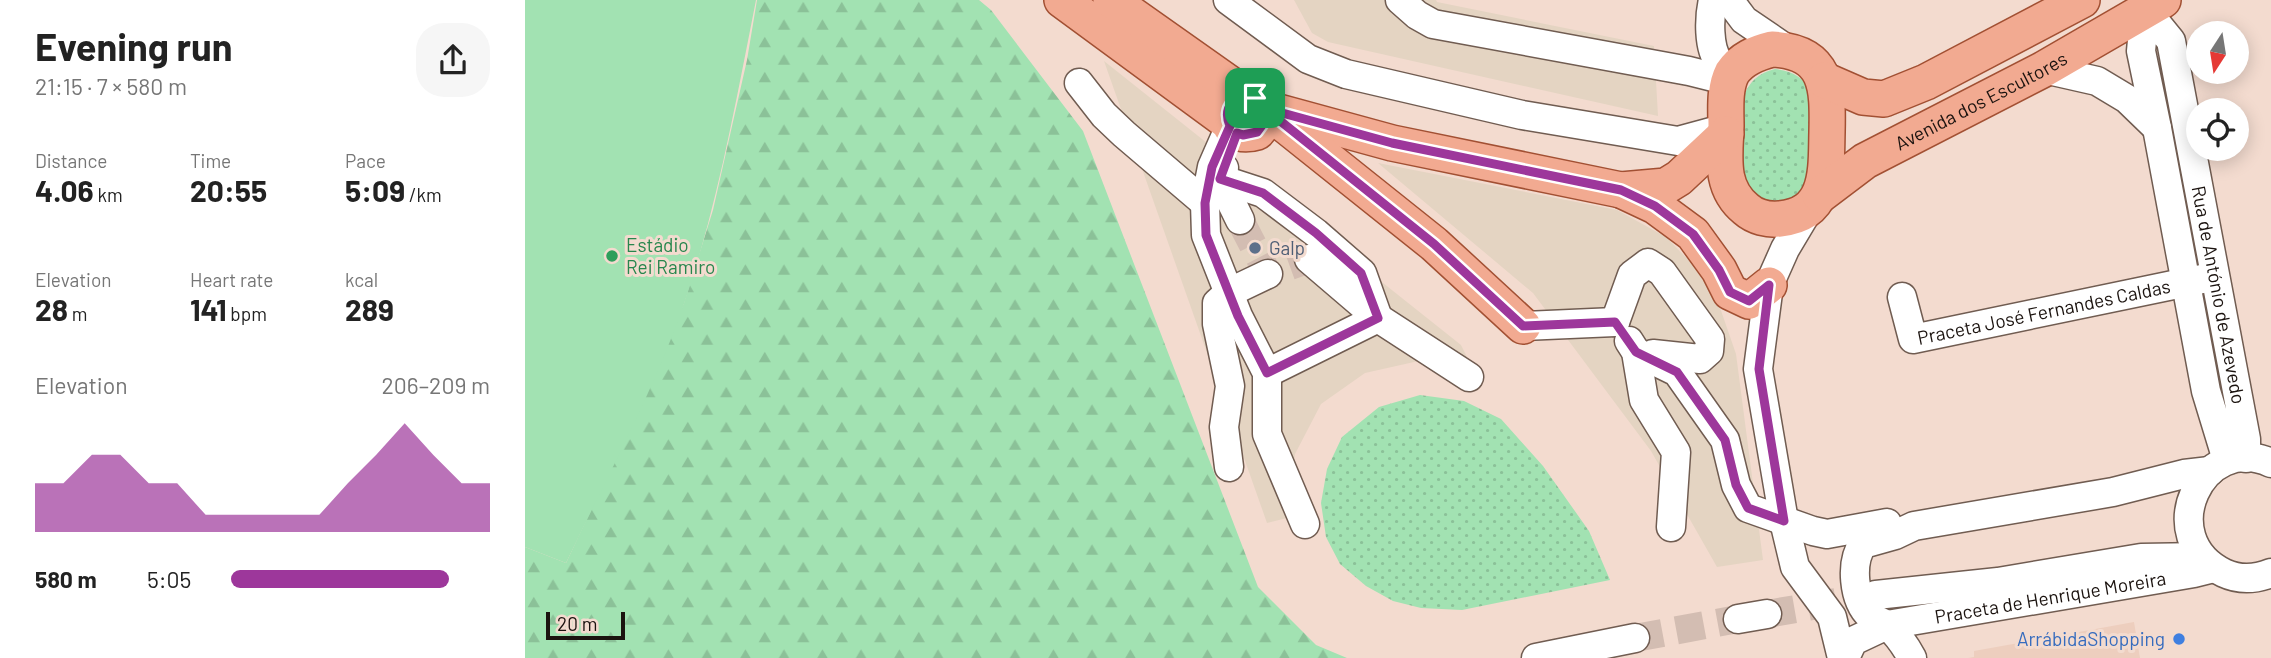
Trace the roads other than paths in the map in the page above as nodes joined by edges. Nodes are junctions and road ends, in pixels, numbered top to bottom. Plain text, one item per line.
1 (1062, 0) edge
2 (1111, 0) edge
3 (1228, 0) edge
4 (1400, 0) edge
5 (1713, 0) edge
6 (1729, 0) edge
7 (2082, 0) edge
8 (2149, 3) edge
9 (1788, 50) junction
10 (2044, 69) junction
11 (1731, 77) junction
12 (1824, 80) junction
13 (1079, 83) dead end
14 (1241, 117) junction
15 (2157, 128) junction
16 (1726, 131) junction
17 (1220, 179) junction
18 (1621, 190) junction
19 (1815, 201) junction
20 (1205, 203) junction
21 (1240, 220) tunnel mouth
22 (1309, 259) dead end
23 (1268, 274) dead end
24 (2215, 276) junction
25 (2186, 283) junction
26 (1769, 285) junction
27 (1229, 293) junction
28 (1902, 297) dead end
29 (1378, 318) junction
30 (1615, 322) junction
31 (1523, 326) joint
32 (1636, 352) junction
33 (1267, 373) junction
34 (1469, 377) dead end
35 (2245, 456) edge
36 (1229, 467) dead end
37 (1784, 521) junction
38 (1305, 524) dead end
39 (1914, 526) junction
40 (1671, 527) dead end
41 (2208, 562) junction
42 (2271, 573) edge
43 (1813, 592) junction
44 (1875, 595) tunnel mouth
45 (1767, 614) tunnel mouth
46 (1738, 619) tunnel mouth
47 (1887, 625) junction
48 (1635, 638) tunnel mouth
49 (1535, 658) edge
50 (1823, 658) edge
51 (1844, 658) edge
52 (1912, 658) edge

1 - 14 main road
2 - 14 main road
3 - 16 street
4 - 11 street
5 - 11 street
6 - 9 street
7 - 12 main road
8 - 10 main road, Avenida dos Escultores
8 - 15 street, Rua de António de Azevedo
8 - 24 street, Rua de António de Azevedo
9 - 11 main road
9 - 12 main road
10 - 15 street
10 - 19 main road, Avenida dos Escultores
11 - 16 main road
12 - 19 main road
13 - 20 street
14 - 17 street
14 - 18 main road
14 - 20 street
14 - 31 main road
15 - 25 street, Rua de António de Azevedo
16 - 18 main road
16 - 19 main road
17 - 21 street
17 - 29 street
18 - 26 main road
19 - 26 street
20 - 27 street
22 - 29 street
23 - 27 street
24 - 25 street, Praceta José Fernandes Caldas
24 - 35 street, Rua de António de Azevedo
25 - 28 street, Praceta José Fernandes Caldas
25 - 35 street, Rua de António de Azevedo
26 - 37 street
27 - 33 street
27 - 36 street
29 - 33 street
29 - 34 street
30 - 31 street
30 - 32 street
30 - 32 street
32 - 37 street
32 - 40 street
33 - 38 street
35 - 39 street
35 - 41 street
37 - 39 street
37 - 43 street
39 - 47 street
41 - 42 street, Praceta de Henrique Moreira
41 - 44 street, Praceta de Henrique Moreira
41 - 47 street, Praceta de Henrique Moreira
43 - 50 street
43 - 51 street
45 - 46 street
47 - 51 street, Praceta de Henrique Moreira
47 - 52 street
48 - 49 street

